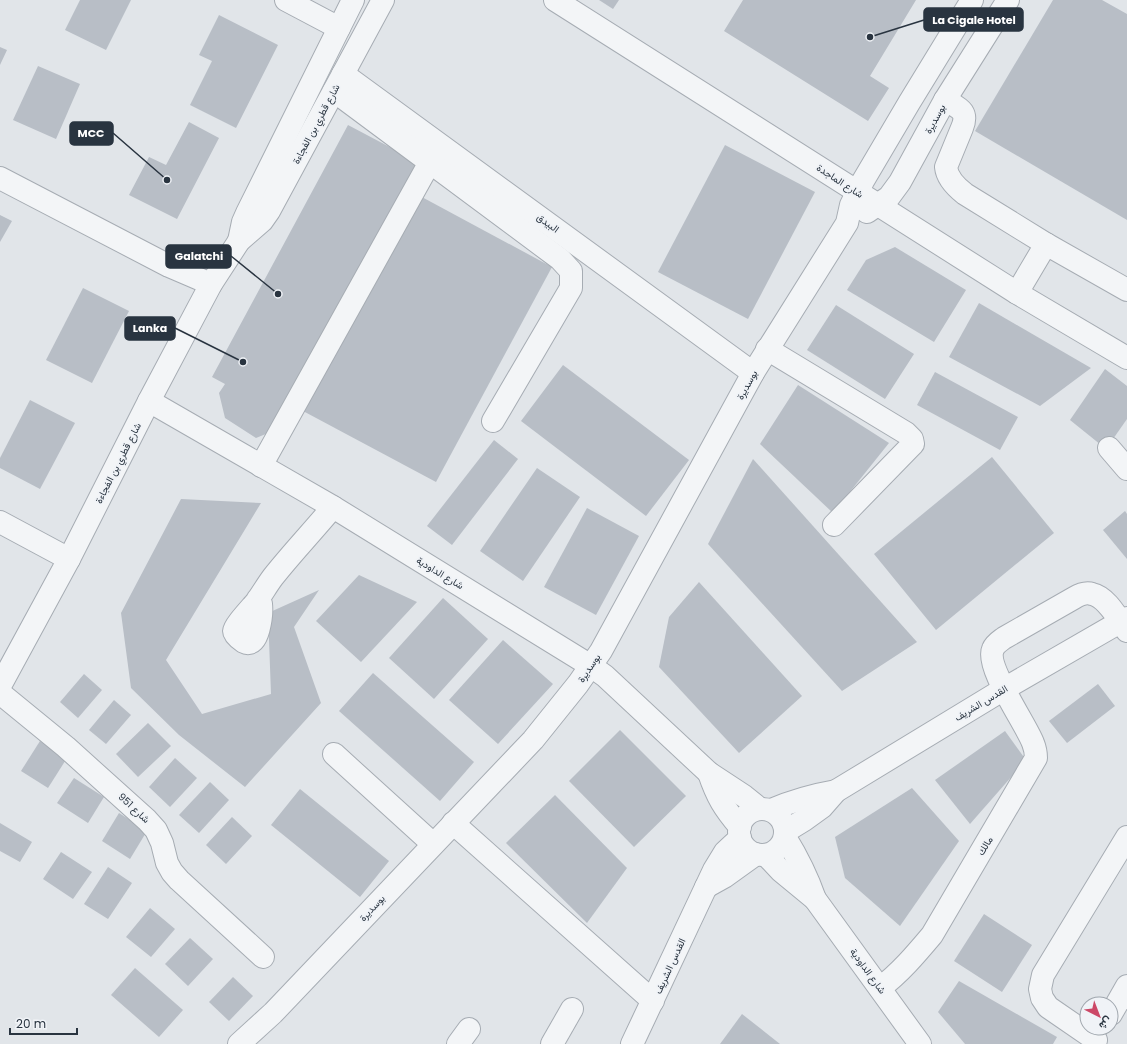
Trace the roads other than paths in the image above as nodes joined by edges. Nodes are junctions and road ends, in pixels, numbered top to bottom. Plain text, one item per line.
1 (286, 0) edge
2 (353, 0) edge
3 (383, 0) edge
4 (555, 0) edge
5 (972, 0) edge
6 (1008, 0) edge
7 (339, 28) junction
8 (339, 83) junction
9 (945, 100) junction
10 (909, 103) junction
11 (930, 128) junction
12 (430, 162) junction
13 (0, 178) edge
14 (857, 192) junction
15 (878, 206) junction
16 (847, 223) junction
17 (239, 241) junction
18 (1046, 244) junction
19 (211, 284) junction
20 (1127, 290) edge
21 (1017, 293) junction
22 (768, 349) junction
23 (1127, 358) edge
24 (754, 373) junction
25 (149, 401) junction
26 (493, 421) dead end
27 (1109, 448) dead end
28 (261, 466) junction
29 (1127, 469) edge
30 (333, 508) junction
31 (0, 522) edge
32 (834, 525) dead end
33 (69, 560) junction
34 (258, 599) dead end
35 (1125, 623) edge
36 (591, 666) junction
37 (0, 686) edge
38 (1004, 689) junction
39 (0, 693) edge
40 (334, 754) dead end
41 (709, 773) junction
42 (836, 791) junction
43 (765, 809) junction
44 (453, 823) junction
45 (740, 832) junction
46 (785, 834) junction
47 (1127, 837) edge
48 (433, 844) junction
49 (761, 854) junction
50 (706, 887) junction
51 (815, 899) junction
52 (263, 957) dead end
53 (1127, 986) edge
54 (880, 988) junction
55 (1119, 1000) edge
56 (653, 1001) junction
57 (572, 1010) dead end
58 (1098, 1037) edge
59 (247, 1042) edge
60 (552, 1044) edge
61 (632, 1044) edge
62 (920, 1044) edge

1 - 7 street
2 - 7 street, شارع قطري بن الفجاءة
3 - 8 street, شارع قطري بن الفجاءة
4 - 14 street, شارع الماجدة
5 - 10 street, بوسديرة
6 - 9 street, بوسديرة
7 - 17 street, شارع قطري بن الفجاءة
8 - 12 street
8 - 17 street, شارع قطري بن الفجاءة
8 - 24 street, البيدق
9 - 11 street, بوسديرة
9 - 18 street
10 - 11 street
10 - 14 street, بوسديرة
11 - 15 street, بوسديرة
12 - 26 street
12 - 28 street
13 - 19 street
14 - 15 street, شارع الماجدة
14 - 16 street, بوسديرة
15 - 16 street, بوسديرة
15 - 21 street, شارع الماجدة
16 - 22 street, بوسديرة
17 - 19 street, شارع قطري بن الفجاءة
18 - 20 street
18 - 21 street
19 - 25 street, شارع قطري بن الفجاءة
21 - 23 street, شارع الماجدة
22 - 24 street, بوسديرة
22 - 32 street
24 - 36 street, بوسديرة
25 - 28 street, شارع الداودية
25 - 33 street, شارع قطري بن الفجاءة
27 - 29 street
28 - 30 street, شارع الداودية
30 - 34 street
30 - 36 street, شارع الداودية
31 - 33 street
33 - 37 street, شارع قطري بن الفجاءة
35 - 38 street, القدس الشريف
35 - 38 street, مالك
36 - 41 street, شارع الداودية
36 - 44 street, بوسديرة
38 - 42 street, القدس الشريف
38 - 54 street, مالك
39 - 52 street, شارع 951
40 - 48 street
41 - 43 street, شارع الداودية
41 - 45 street, شارع الداودية
42 - 43 street, القدس الشريف
42 - 46 street, القدس الشريف
43 - 45 street
43 - 46 street
44 - 48 street, بوسديرة
44 - 56 street
45 - 49 street
45 - 50 street, القدس الشريف
46 - 49 street
46 - 51 street, شارع الداودية
47 - 58 street
48 - 59 street, بوسديرة
49 - 50 street
49 - 51 street, شارع الداودية
50 - 56 street, القدس الشريف
51 - 54 street, شارع الداودية
53 - 55 street
54 - 62 street, شارع الداودية
56 - 61 street, القدس الشريف
57 - 60 street

